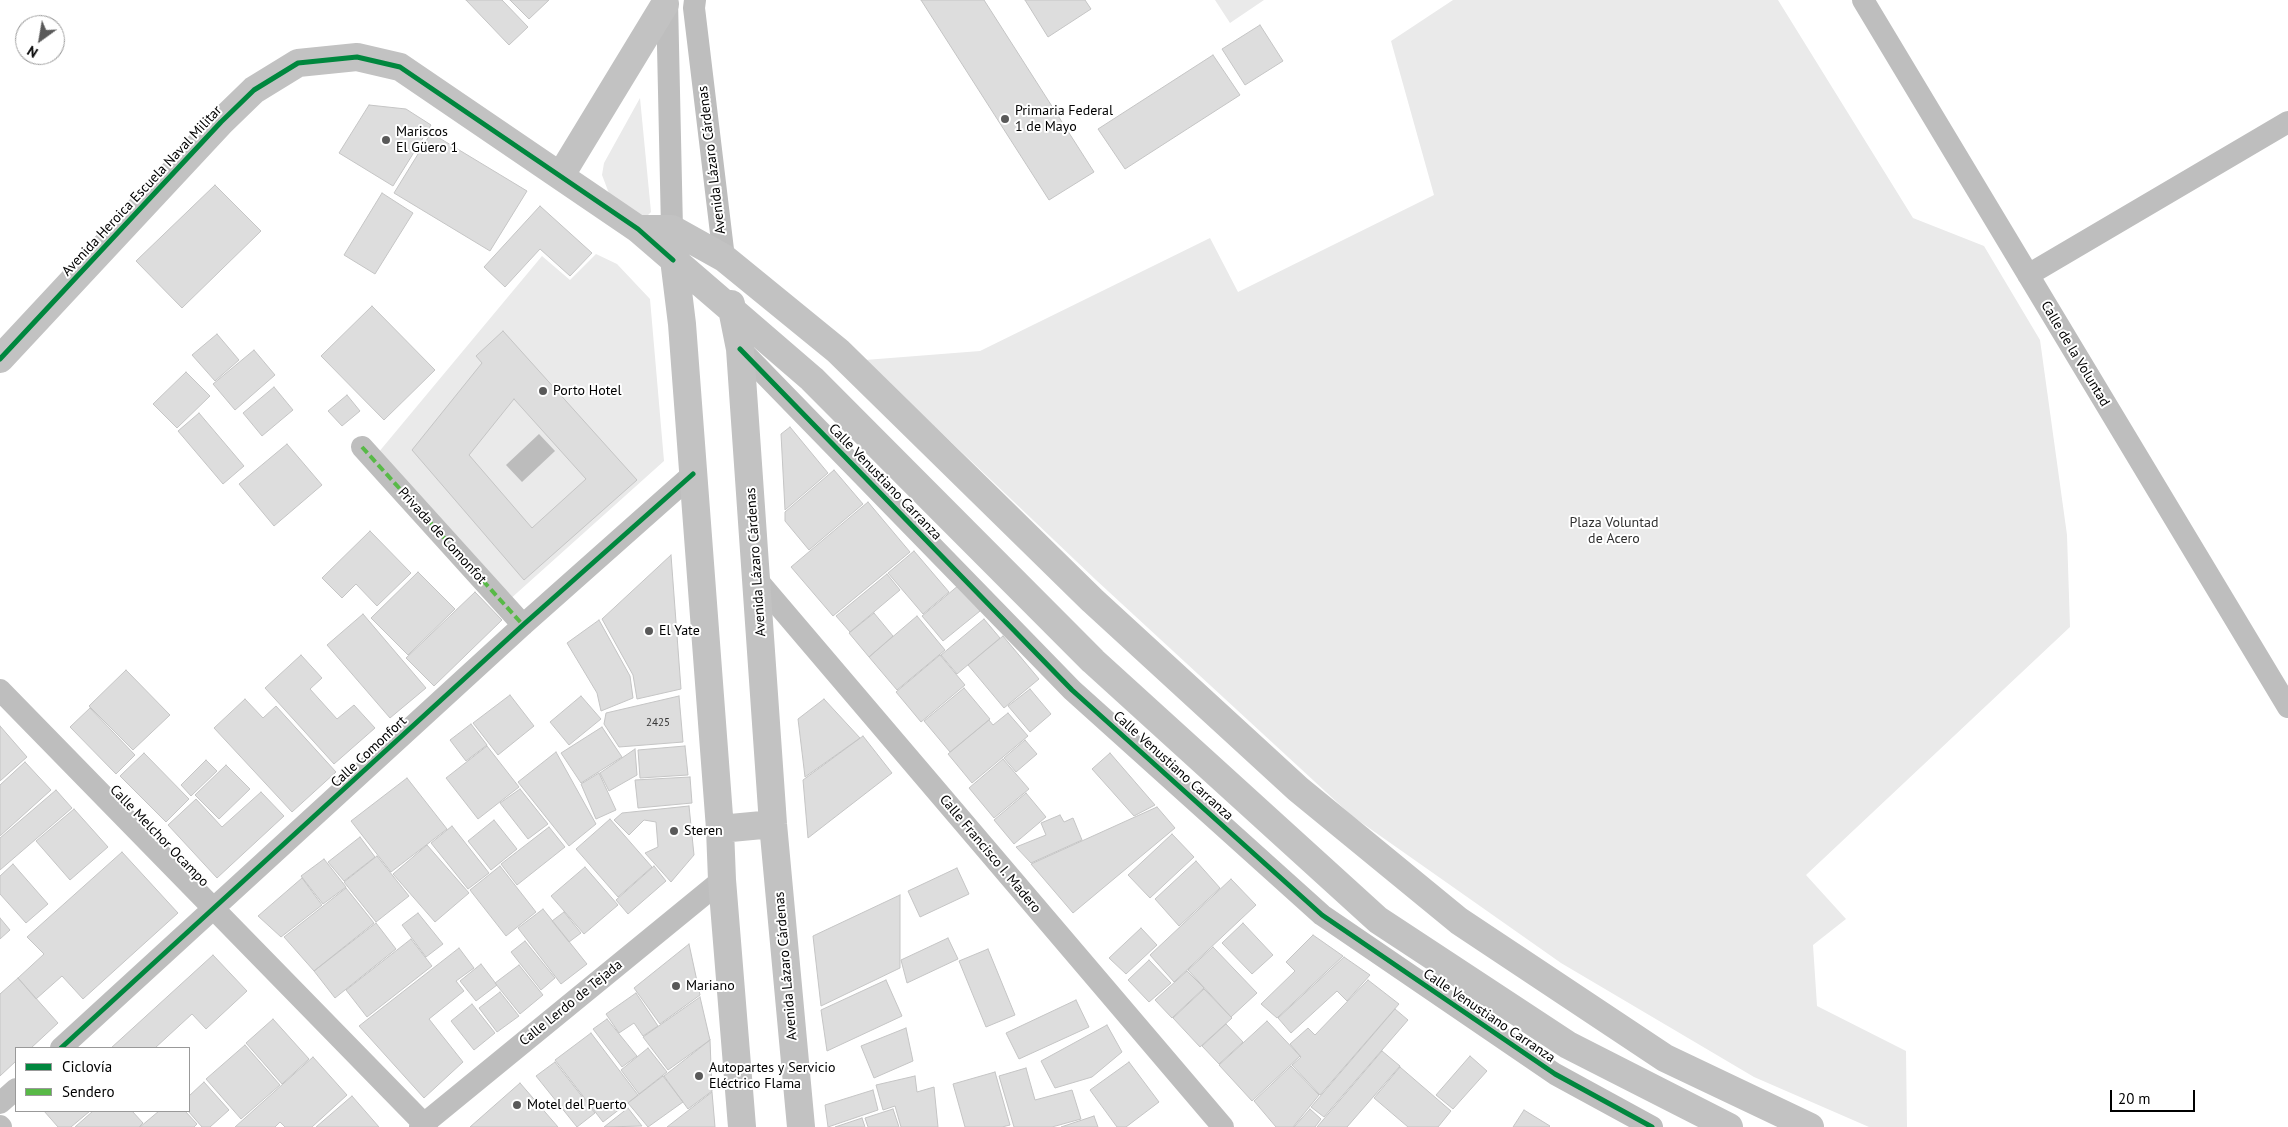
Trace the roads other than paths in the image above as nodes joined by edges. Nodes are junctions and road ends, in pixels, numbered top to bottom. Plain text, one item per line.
1 (696, 0) edge
2 (1863, 0) edge
3 (666, 2) edge
4 (2288, 122) edge
5 (561, 175) junction
6 (638, 229) junction
7 (672, 229) junction
8 (724, 258) junction
9 (673, 260) junction
10 (2028, 275) junction
11 (732, 310) junction
12 (740, 349) junction
13 (0, 359) edge
14 (362, 448) dead end
15 (693, 474) junction
16 (757, 580) junction
17 (522, 625) junction
18 (0, 690) edge
19 (2288, 707) edge
20 (773, 824) junction
21 (720, 829) junction
22 (722, 880) junction
23 (214, 910) junction
24 (62, 1047) edge
25 (15, 1090) edge
26 (0, 1103) edge
27 (424, 1126) edge
28 (742, 1127) edge
29 (801, 1127) edge
30 (1223, 1127) edge
31 (1652, 1127) edge
32 (1729, 1127) edge
33 (1810, 1127) edge

1 - 8 street, Avenida Lázaro Cárdenas
2 - 10 street, Calle de la Voluntad
3 - 5 main road
3 - 7 street
4 - 10 street
5 - 6 main road, Avenida Heroica Escuela Naval Militar
5 - 13 main road, Avenida Heroica Escuela Naval Militar
6 - 7 main road
6 - 9 main road, Avenida Heroica Escuela Naval Militar
7 - 8 main road
7 - 9 main road
8 - 11 main road, Avenida Lázaro Cárdenas
8 - 33 main road
9 - 11 main road, Avenida Heroica Escuela Naval Militar
9 - 15 main road
10 - 19 street, Calle de la Voluntad
11 - 12 main road, Avenida Lázaro Cárdenas
11 - 32 main road, Avenida Heroica Escuela Naval Militar
12 - 16 main road, Avenida Lázaro Cárdenas
12 - 31 street, Calle Venustiano Carranza
14 - 17 street, Privada de Comonfot
15 - 17 street, Calle Comonfort
15 - 21 main road
16 - 20 main road, Avenida Lázaro Cárdenas
16 - 30 street, Calle Francisco I. Madero
17 - 23 street, Calle Comonfort
18 - 23 street, Calle Melchor Ocampo
20 - 21 main road
20 - 29 main road, Avenida Lázaro Cárdenas
21 - 22 main road
22 - 27 street, Calle Lerdo de Tejada
22 - 28 main road
23 - 24 street, Calle Comonfort
23 - 27 street, Calle Melchor Ocampo
25 - 26 street

